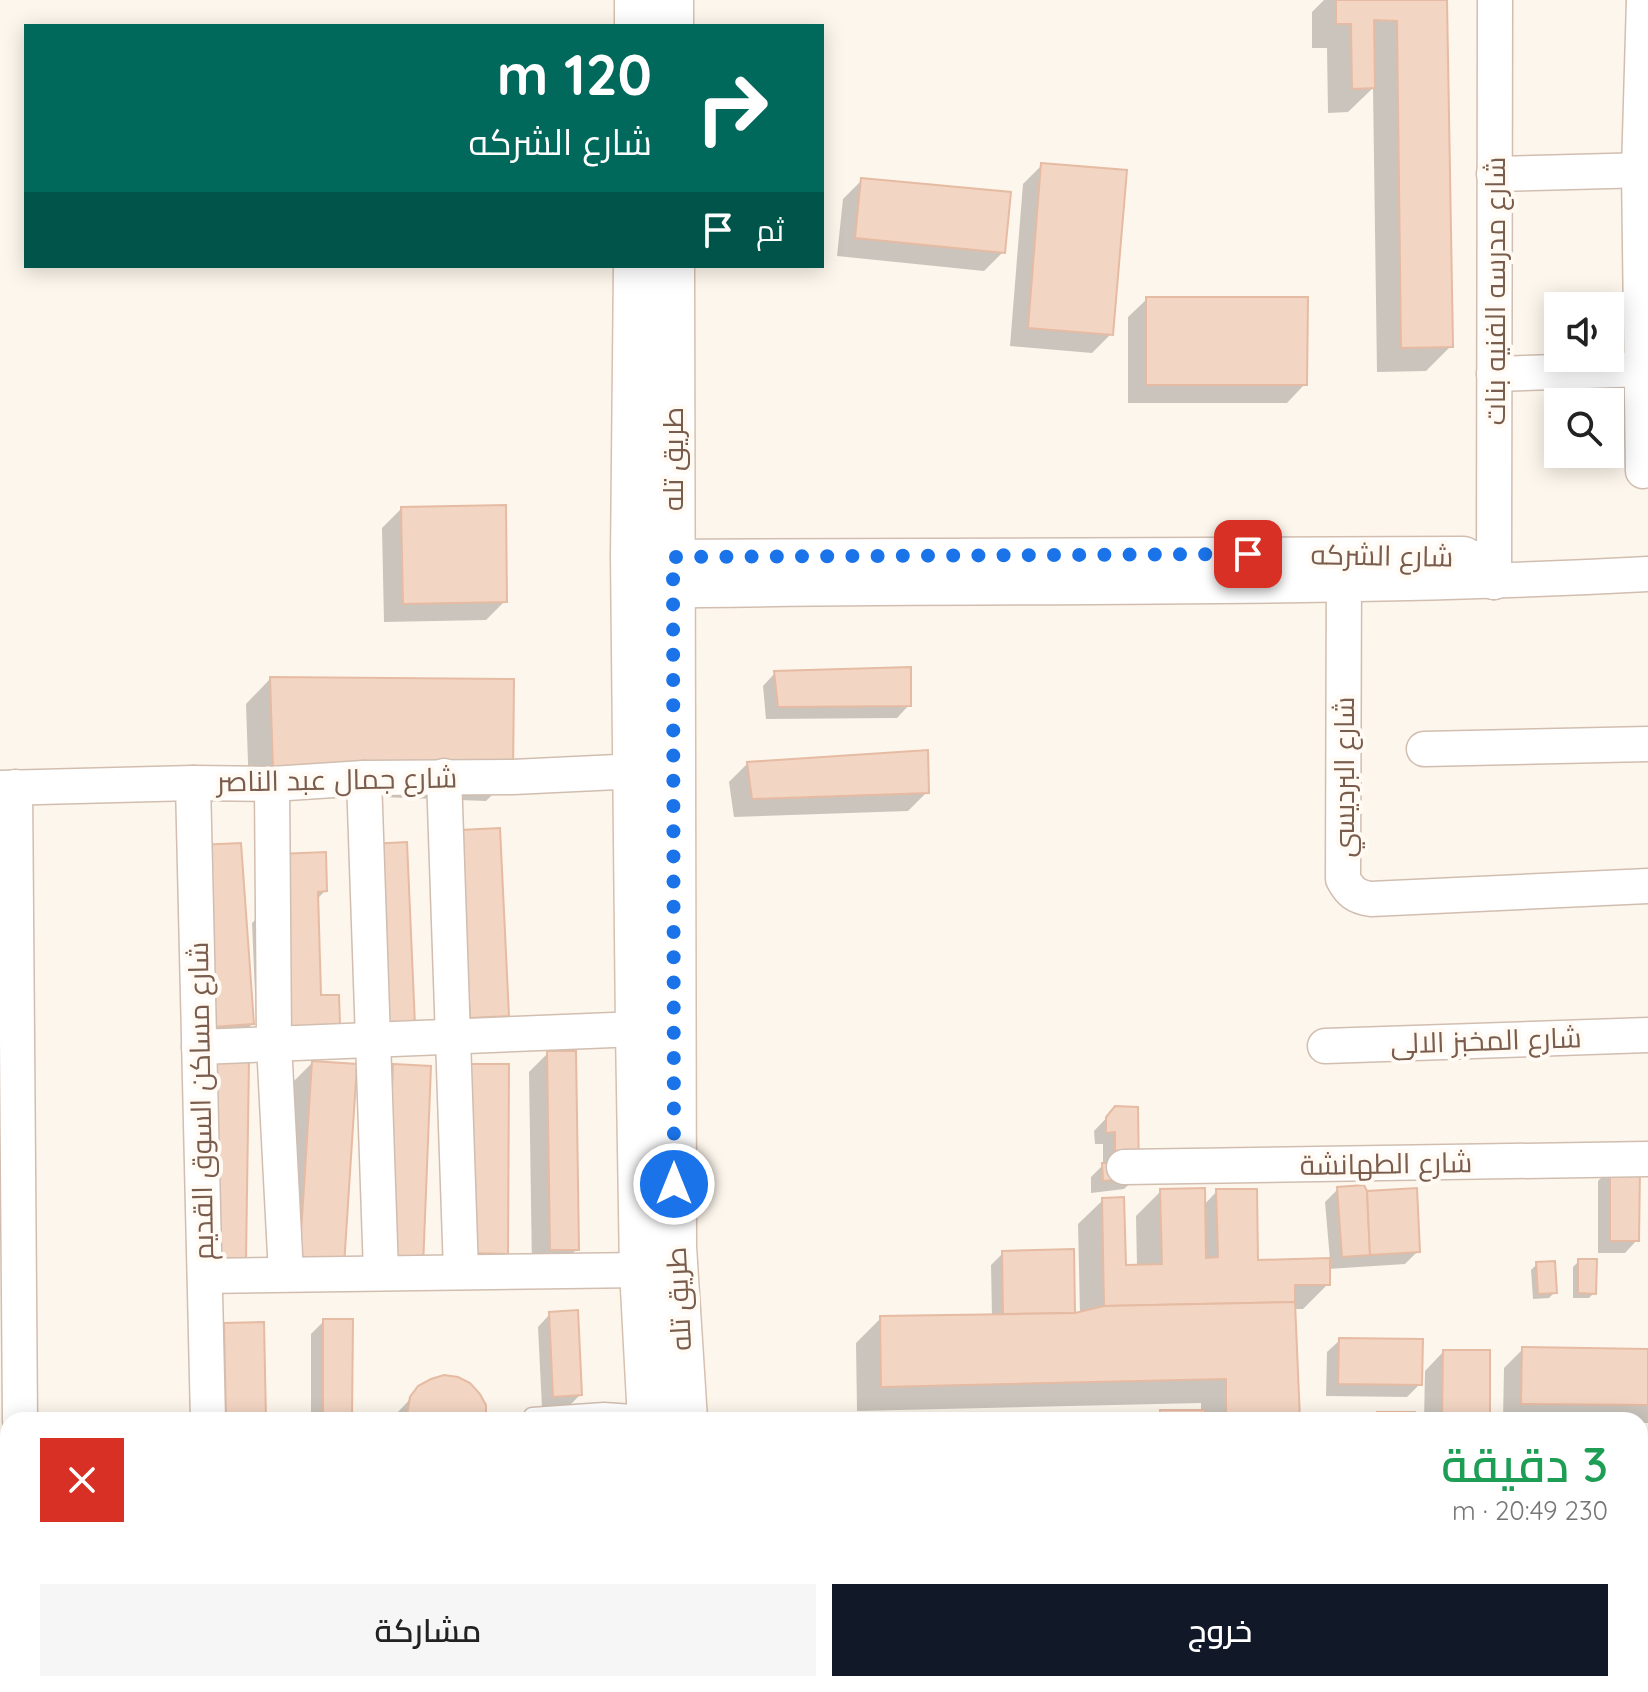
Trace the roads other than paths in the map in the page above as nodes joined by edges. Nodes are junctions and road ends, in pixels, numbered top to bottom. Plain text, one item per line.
1 (637, 0) edge
2 (671, 0) edge
3 (1495, 0) edge
4 (1644, 0) edge
5 (637, 24) edge
6 (671, 24) edge
7 (1645, 41) edge
8 (1644, 170) edge
9 (1494, 174) junction
10 (636, 268) edge
11 (672, 268) edge
12 (1644, 369) edge
13 (1494, 374) junction
14 (1643, 471) dead end
15 (1344, 569) junction
16 (653, 574) junction
17 (1648, 574) edge
18 (1494, 582) junction
19 (1648, 744) edge
20 (1424, 749) dead end
21 (655, 770) junction
22 (444, 776) junction
23 (364, 778) junction
24 (193, 783) junction
25 (272, 784) junction
26 (7, 787) edge
27 (1648, 886) edge
28 (8, 1003) edge
29 (638, 1029) junction
30 (1648, 1035) edge
31 (453, 1037) junction
32 (373, 1040) junction
33 (274, 1044) junction
34 (1325, 1046) dead end
35 (199, 1047) junction
36 (1648, 1159) edge
37 (1124, 1167) dead end
38 (9, 1169) edge
39 (642, 1270) junction
40 (461, 1272) junction
41 (381, 1273) junction
42 (286, 1274) junction
43 (205, 1276) junction
44 (10, 1343) edge
45 (19, 1412) edge
46 (208, 1412) edge
47 (590, 1412) edge
48 (612, 1412) edge
49 (660, 1412) edge
50 (661, 1412) edge

1 - 5 main road
2 - 6 main road
3 - 9 street, شارع مدرسه الفنيه بنات
4 - 7 street
7 - 8 street
8 - 9 street
8 - 12 street
9 - 13 street, شارع مدرسه الفنيه بنات
10 - 16 main road, طريق تله
11 - 16 main road, طريق تله
12 - 13 street
12 - 14 street
13 - 18 street, شارع مدرسه الفنيه بنات
15 - 16 street, شارع الشركه
15 - 18 street, شارع الشركه
15 - 27 street, شارع البرديسي
16 - 21 main road, طريق تله
17 - 18 street, شارع الشركه
19 - 20 street
21 - 22 street, شارع جمال عبد الناصر
21 - 29 main road, طريق تله
21 - 50 main road, طريق تله
22 - 23 street, شارع جمال عبد الناصر
22 - 31 street
23 - 25 street, شارع جمال عبد الناصر
23 - 32 street
24 - 25 street, شارع جمال عبد الناصر
24 - 26 street, شارع جمال عبد الناصر
24 - 35 street, شارع مساكن السوق القديم
25 - 33 street
26 - 28 street
28 - 38 street
29 - 31 street
29 - 39 main road, طريق تله
30 - 34 street, شارع المخبز الالى
31 - 32 street
31 - 40 street
32 - 33 street
32 - 41 street
33 - 35 street
33 - 42 street
35 - 43 street, شارع مساكن السوق القديم
36 - 37 street, شارع الطهانشة
38 - 44 street
39 - 40 street
39 - 49 main road, طريق تله
40 - 41 street
41 - 42 street
42 - 43 street
43 - 46 street, شارع مساكن السوق القديم
44 - 45 street
47 - 48 lane

